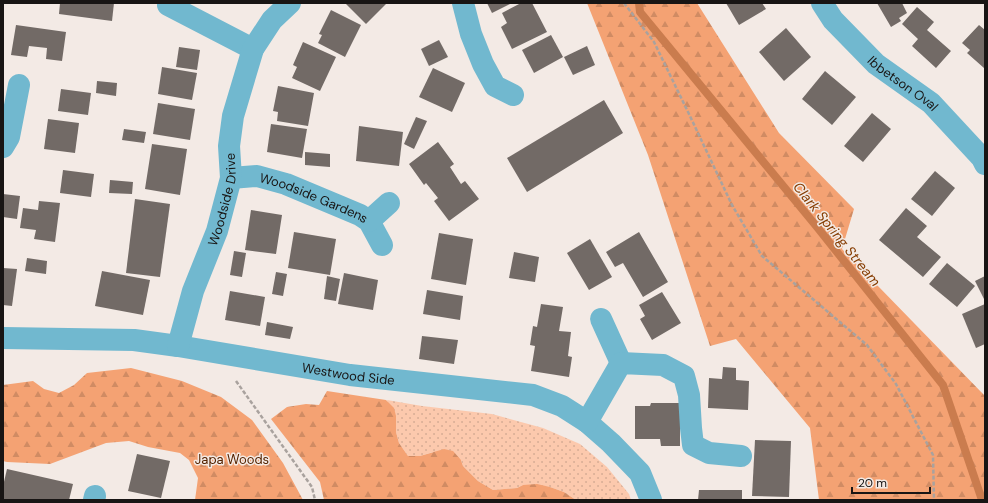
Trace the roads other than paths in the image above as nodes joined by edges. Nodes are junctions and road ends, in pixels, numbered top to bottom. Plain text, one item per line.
1 (290, 3) edge
2 (463, 3) edge
3 (822, 3) edge
4 (168, 5) dead end
5 (253, 49) junction
6 (19, 85) dead end
7 (513, 95) dead end
8 (3, 147) edge
9 (985, 164) edge
10 (232, 178) junction
11 (389, 203) dead end
12 (369, 221) junction
13 (382, 245) dead end
14 (601, 318) dead end
15 (3, 338) edge
16 (178, 346) junction
17 (621, 363) junction
18 (587, 422) junction
19 (741, 456) dead end
20 (650, 500) edge

1 - 5 street, Woodside Drive
2 - 7 street
3 - 9 street, Ibbetson Oval
4 - 5 street
5 - 10 street, Woodside Drive
6 - 8 street
10 - 12 street, Woodside Gardens
10 - 16 street, Woodside Drive
11 - 12 street
12 - 13 street, Woodside Gardens
14 - 17 street
15 - 16 street, Westwood Side
16 - 18 street, Westwood Side
17 - 18 street
17 - 19 street
18 - 20 street, Westwood Side

